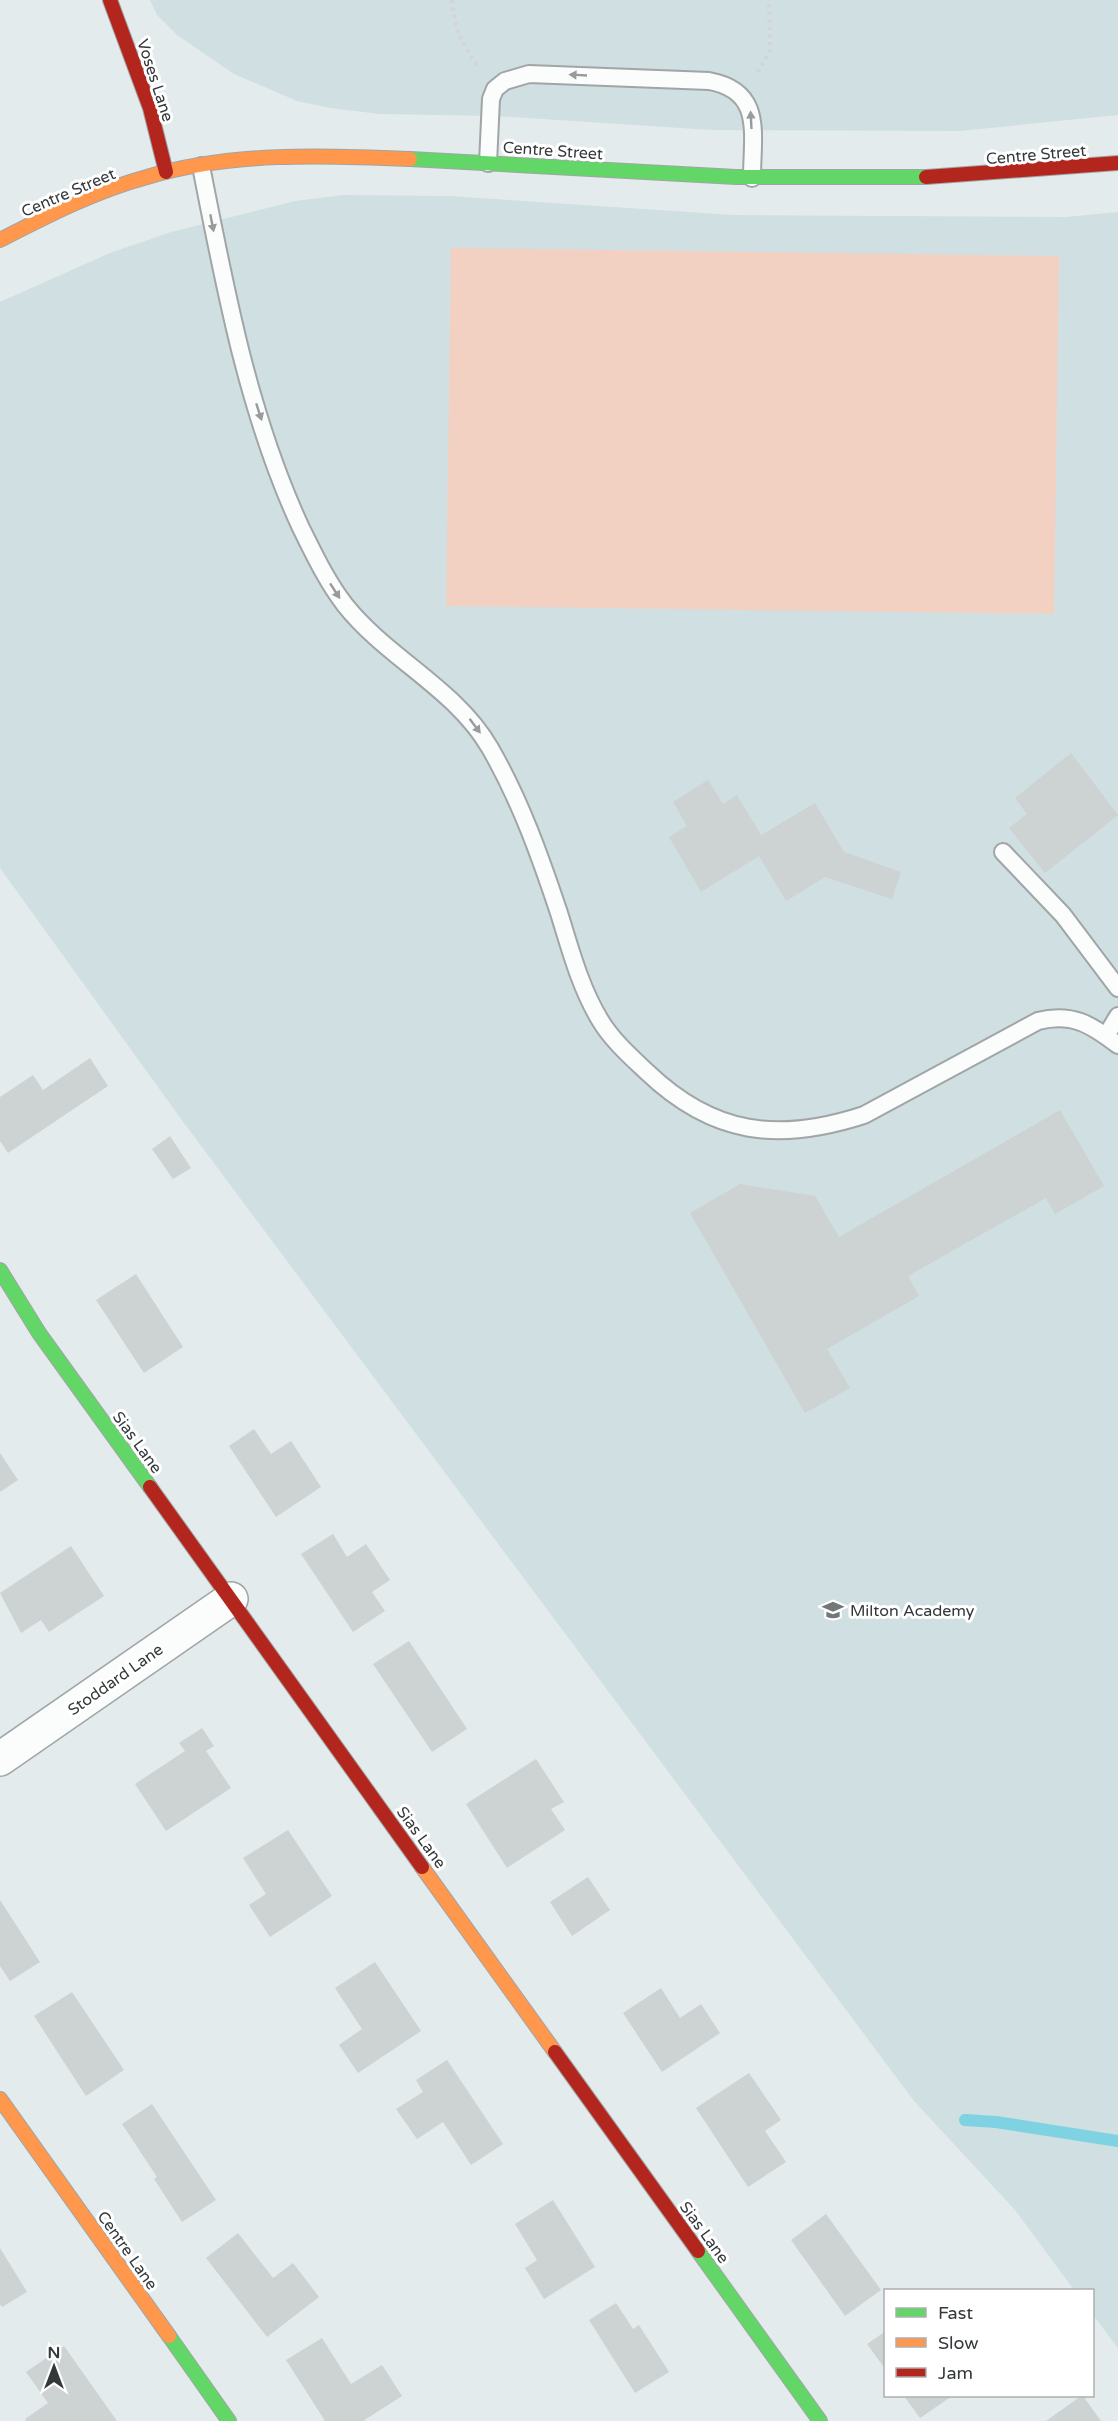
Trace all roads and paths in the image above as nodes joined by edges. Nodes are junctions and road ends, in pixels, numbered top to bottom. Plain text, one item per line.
1 (110, 0) edge
2 (452, 0) edge
3 (769, 0) edge
4 (495, 89) junction
5 (740, 93) junction
6 (488, 163) junction
7 (1118, 163) edge
8 (201, 166) junction
9 (166, 172) junction
10 (752, 178) junction
11 (0, 240) edge
12 (1003, 852) dead end
13 (1118, 988) edge
14 (1118, 1016) edge
15 (1112, 1040) edge
16 (0, 1270) edge
17 (231, 1599) junction
18 (0, 1759) edge
19 (0, 2098) edge
20 (229, 2421) edge
21 (820, 2421) edge

1 - 9 street, Voses Lane
2 - 4 path
3 - 5 path
5 -> 4 lane
4 - 6 lane
10 -> 5 lane
6 - 8 street, Centre Street
6 - 10 street, Centre Street
7 - 10 street, Centre Street
8 - 9 street, Centre Street
8 -> 15 lane
9 - 11 street, Centre Street
12 - 13 lane
14 - 15 lane
16 - 17 street, Sias Lane
17 - 18 street, Stoddard Lane
17 - 21 street, Sias Lane
19 - 20 street, Centre Lane

